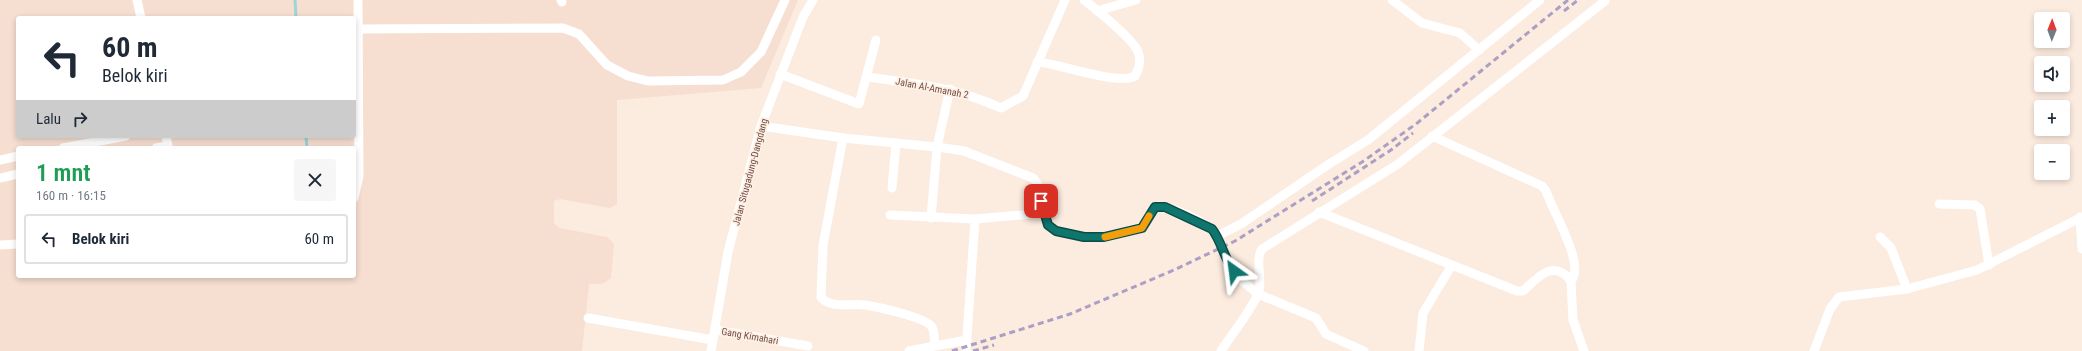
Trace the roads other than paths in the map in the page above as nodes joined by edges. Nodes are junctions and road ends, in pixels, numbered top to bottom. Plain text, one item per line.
1 (137, 0) edge
2 (358, 0) edge
3 (785, 0) edge
4 (813, 0) edge
5 (1064, 0) edge
6 (1084, 0) edge
7 (1136, 0) edge
8 (1392, 0) edge
9 (1540, 0) edge
10 (1605, 0) edge
11 (1097, 11) junction
12 (141, 16) edge
13 (356, 29) edge
14 (876, 40) dead end
15 (1479, 50) junction
16 (1037, 62) junction
17 (780, 74) junction
18 (867, 77) junction
19 (950, 89) junction
20 (761, 126) junction
21 (1432, 136) junction
22 (115, 138) edge
23 (843, 138) junction
24 (896, 143) junction
25 (73, 146) edge
26 (938, 146) junction
27 (16, 156) edge
28 (0, 160) edge
29 (0, 168) edge
30 (16, 174) edge
31 (0, 178) edge
32 (892, 188) dead end
33 (356, 189) edge
34 (1939, 204) dead end
35 (1319, 212) junction
36 (1044, 214) junction
37 (890, 215) dead end
38 (2081, 217) edge
39 (931, 218) junction
40 (975, 219) junction
41 (1217, 236) junction
42 (1880, 237) dead end
43 (16, 244) edge
44 (0, 245) edge
45 (2082, 249) edge
46 (1452, 265) junction
47 (1989, 265) junction
48 (1571, 282) junction
49 (1907, 289) junction
50 (1258, 294) junction
51 (588, 318) dead end
52 (716, 330) junction
53 (713, 340) junction
54 (967, 340) junction
55 (935, 345) junction
56 (808, 346) dead end
57 (711, 351) edge
58 (909, 351) edge
59 (966, 351) edge
60 (1221, 351) edge
61 (1364, 351) edge
62 (1419, 351) edge
63 (1584, 351) edge
64 (1814, 351) edge

1 - 12 street
2 - 13 street
3 - 13 street
4 - 17 street, Jalan Situgadung-Dangdang
5 - 16 street, Jalan Al-Amanah 2
6 - 11 street
7 - 11 street
8 - 15 street
9 - 15 street
10 - 21 street
11 - 16 street
13 - 33 street
14 - 18 street
15 - 41 street
16 - 19 street, Jalan Al-Amanah 2
17 - 18 street
17 - 20 street, Jalan Situgadung-Dangdang
18 - 19 street, Jalan Al-Amanah 2
19 - 26 street
20 - 23 street
20 - 52 street, Jalan Situgadung-Dangdang
21 - 35 street
21 - 48 street
22 - 25 street
23 - 24 street
23 - 55 street
24 - 26 street
24 - 32 street
26 - 36 street
26 - 39 street
27 - 28 street
29 - 31 street
30 - 31 street
34 - 47 street
35 - 46 street
35 - 50 street
36 - 40 street
36 - 41 street
37 - 39 street
38 - 45 street
38 - 47 street
39 - 40 street
40 - 54 street
41 - 50 street
42 - 49 street
43 - 44 street
46 - 48 street
46 - 62 street
47 - 49 street
48 - 63 street
49 - 64 street
50 - 60 street
50 - 61 street
51 - 53 street
52 - 53 street, Jalan Situgadung-Dangdang
52 - 56 street, Gang Kimahari
53 - 57 street, Jalan Situgadung-Dangdang
54 - 55 street
54 - 59 street
55 - 58 street

